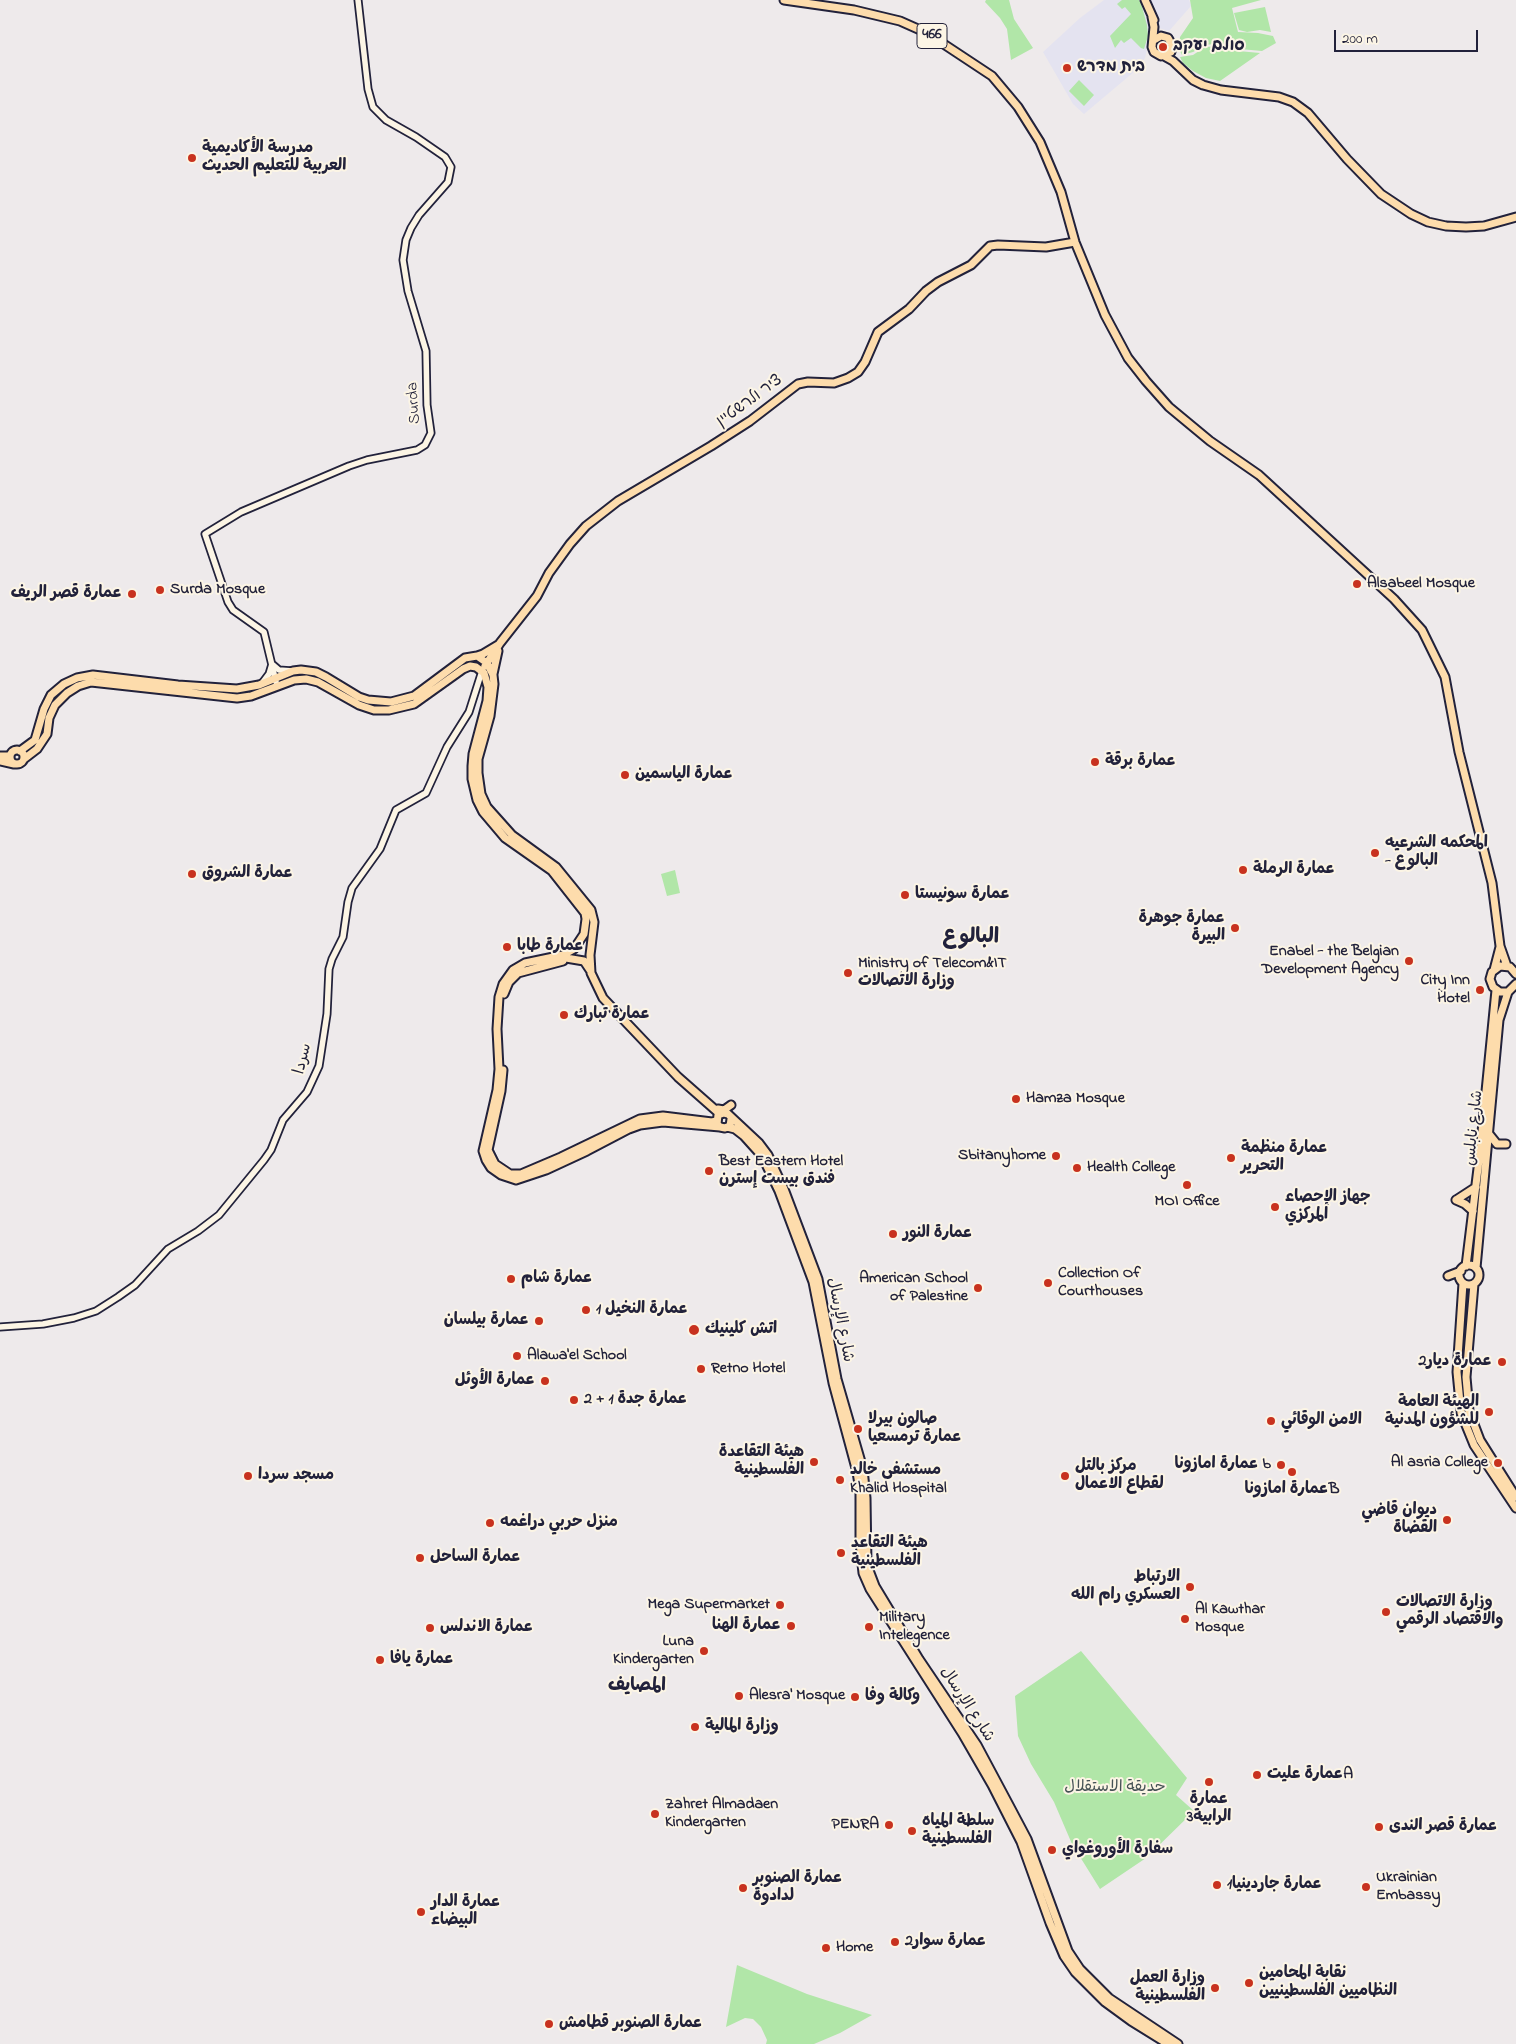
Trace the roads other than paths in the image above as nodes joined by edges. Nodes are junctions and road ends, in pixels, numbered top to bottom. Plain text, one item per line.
1 (358, 0) edge
2 (784, 0) edge
3 (1145, 0) edge
4 (1152, 17) junction
5 (1164, 36) junction
6 (1154, 40) junction
7 (1167, 54) junction
8 (1516, 218) edge
9 (1075, 242) junction
10 (500, 643) junction
11 (477, 656) junction
12 (487, 663) junction
13 (272, 664) junction
14 (292, 671) junction
15 (482, 671) junction
16 (493, 675) junction
17 (275, 678) junction
18 (259, 685) junction
19 (277, 687) junction
20 (176, 688) junction
21 (20, 751) junction
22 (0, 756) edge
23 (10, 756) junction
24 (24, 759) junction
25 (0, 762) edge
26 (15, 764) junction
27 (1500, 946) junction
28 (563, 955) junction
29 (1507, 966) junction
30 (1494, 970) junction
31 (591, 973) junction
32 (1516, 973) edge
33 (1514, 987) edge
34 (1496, 990) junction
35 (711, 1105) junction
36 (731, 1105) dead end
37 (720, 1114) junction
38 (731, 1118) junction
39 (721, 1125) junction
40 (1489, 1134) junction
41 (1506, 1144) dead end
42 (1476, 1187) junction
43 (782, 1190) junction
44 (1473, 1211) junction
45 (1464, 1268) junction
46 (1476, 1268) junction
47 (1462, 1282) junction
48 (1474, 1284) junction
49 (0, 1327) edge
50 (834, 1380) junction
51 (1516, 1497) edge
52 (1516, 1508) edge
53 (1168, 2044) edge
54 (1178, 2044) edge

1 - 13 street, Surda
2 - 9 main road, 466
3 - 4 main road
4 - 5 main road
4 - 6 main road
5 - 6 main road
5 - 7 main road
6 - 7 main road
7 - 8 main road
9 - 10 main road, ציר ולרשטיין
9 - 27 main road
10 - 11 main road
10 - 12 main road, ציר ולרשטיין
10 - 16 main road
11 - 12 main road
11 - 14 main road
12 - 15 main road, ציר ולרשטיין
12 - 16 main road
13 - 14 street
13 - 17 street
13 - 18 street
14 - 17 main road
15 - 19 main road
15 - 28 main road
15 - 49 street, سردا
16 - 31 main road
17 - 18 main road
17 - 19 street
18 - 20 main road
19 - 20 main road
20 - 21 main road
20 - 24 main road
21 - 23 main road
21 - 24 main road
22 - 23 main road
23 - 26 main road
24 - 26 main road
25 - 26 main road
27 - 29 main road
27 - 30 main road
28 - 31 main road
28 - 39 main road
29 - 30 main road
29 - 32 main road
30 - 34 main road, شارع نابلس
31 - 35 main road
33 - 34 main road
33 - 40 main road, شارع نابلس
34 - 42 main road, شارع نابلس
35 - 36 main road
35 - 37 main road
37 - 38 main road
37 - 39 main road
38 - 39 main road
38 - 43 main road, شارع الإرسال
39 - 43 main road, شارع الإرسال
40 - 41 main road
40 - 46 main road, شارع نابلس
42 - 44 main road, شارع نابلس
42 - 44 main road
43 - 50 main road, شارع الإرسال
44 - 45 main road, شارع نابلس
45 - 46 main road
45 - 47 main road
45 - 47 main road
46 - 48 main road
47 - 48 main road
47 - 52 main road
48 - 51 main road
50 - 53 main road, شارع الإرسال
50 - 54 main road, شارع الإرسال

